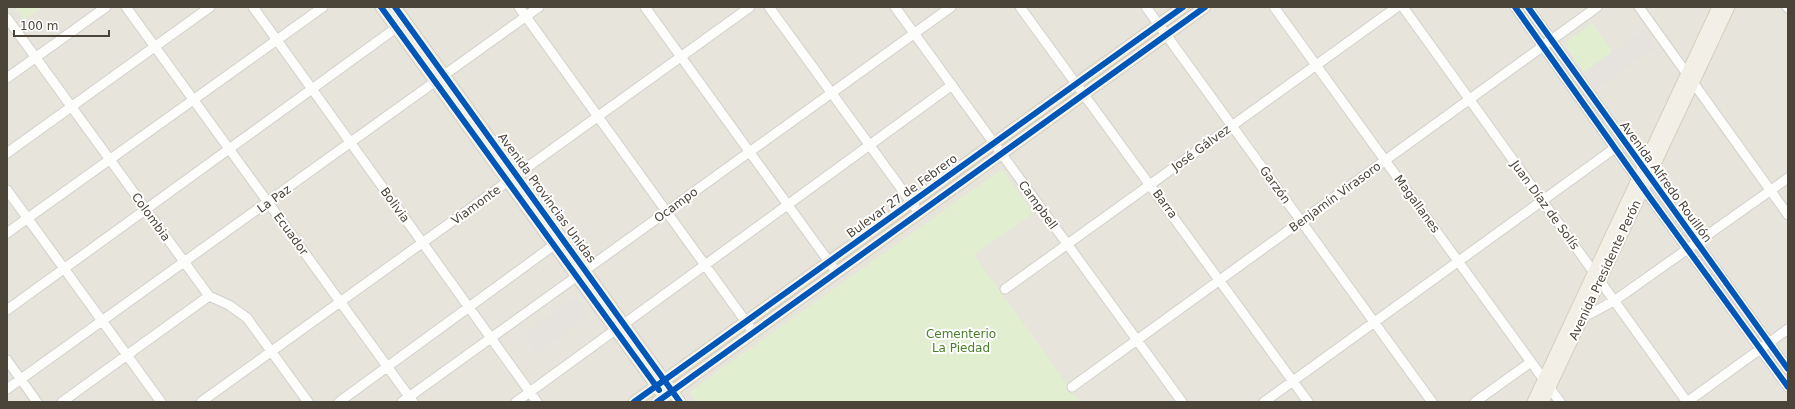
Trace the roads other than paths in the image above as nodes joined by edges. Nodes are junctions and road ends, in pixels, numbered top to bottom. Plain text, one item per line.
1 (106, 7) edge
2 (126, 7) edge
3 (210, 7) edge
4 (253, 7) edge
5 (323, 7) edge
6 (380, 7) edge
7 (395, 7) edge
8 (520, 7) edge
9 (539, 7) edge
10 (645, 7) edge
11 (750, 7) edge
12 (769, 7) edge
13 (895, 7) edge
14 (951, 7) edge
15 (1020, 7) edge
16 (1146, 7) edge
17 (1183, 7) edge
18 (1205, 7) edge
19 (1274, 7) edge
20 (1397, 7) edge
21 (1403, 7) edge
22 (1515, 7) edge
23 (1528, 7) edge
24 (1597, 7) edge
25 (1639, 7) edge
26 (1718, 7) edge
27 (1729, 7) edge
28 (526, 16) junction
29 (7, 18) edge
30 (1159, 25) junction
31 (396, 28) junction
32 (914, 33) junction
33 (1166, 35) junction
34 (277, 40) junction
35 (1551, 40) junction
36 (1543, 46) junction
37 (155, 47) junction
38 (36, 57) junction
39 (681, 57) junction
40 (1316, 65) junction
41 (445, 75) junction
42 (7, 78) edge
43 (1690, 79) junction
44 (435, 82) junction
45 (1076, 84) junction
46 (952, 85) junction
47 (312, 89) junction
48 (832, 93) junction
49 (1084, 95) junction
50 (193, 100) junction
51 (1469, 100) junction
52 (72, 107) junction
53 (598, 116) junction
54 (1232, 126) junction
55 (351, 143) junction
56 (993, 143) junction
57 (870, 145) junction
58 (1615, 148) junction
59 (229, 149) junction
60 (750, 152) junction
61 (7, 153) edge
62 (1001, 154) junction
63 (110, 159) junction
64 (1385, 160) junction
65 (1646, 172) junction
66 (512, 178) junction
67 (1788, 178) edge
68 (1150, 184) junction
69 (1640, 184) junction
70 (7, 190) edge
71 (1770, 191) junction
72 (1542, 201) junction
73 (911, 202) junction
74 (268, 203) junction
75 (788, 205) junction
76 (146, 209) junction
77 (667, 212) junction
78 (919, 213) junction
79 (1788, 215) edge
80 (27, 218) junction
81 (1301, 221) junction
82 (7, 233) edge
83 (423, 243) junction
84 (1697, 243) junction
85 (1067, 244) junction
86 (554, 245) junction
87 (1688, 249) junction
88 (185, 262) junction
89 (829, 262) junction
90 (1458, 262) junction
91 (705, 265) junction
92 (64, 269) junction
93 (581, 273) junction
94 (837, 273) junction
95 (1597, 277) junction
96 (1220, 280) junction
97 (1005, 289) dead end
98 (209, 296) junction
99 (1614, 301) junction
100 (340, 302) junction
101 (469, 307) junction
102 (7, 310) edge
103 (1582, 318) junction
104 (102, 321) junction
105 (746, 321) junction
106 (1375, 322) junction
107 (620, 327) junction
108 (1788, 330) edge
109 (754, 332) junction
110 (491, 338) junction
111 (1137, 340) junction
112 (1769, 343) junction
113 (1761, 349) junction
114 (271, 352) junction
115 (127, 355) junction
116 (7, 360) edge
117 (1531, 362) junction
118 (387, 367) junction
119 (1788, 368) edge
120 (21, 379) junction
121 (1293, 381) junction
122 (660, 383) junction
123 (1547, 383) junction
124 (1072, 387) dead end
125 (1788, 387) edge
126 (7, 389) edge
127 (530, 392) junction
128 (665, 398) edge
129 (408, 400) edge
130 (37, 402) edge
131 (62, 402) edge
132 (161, 402) edge
133 (201, 402) edge
134 (308, 402) edge
135 (339, 402) edge
136 (516, 402) edge
137 (538, 402) edge
138 (634, 402) edge
139 (680, 402) edge
140 (1182, 402) edge
141 (1264, 402) edge
142 (1308, 402) edge
143 (1432, 402) edge
144 (1475, 402) edge
145 (1533, 402) edge
146 (1543, 402) edge
147 (1560, 402) edge
148 (1687, 402) edge

1 - 38 street
2 - 37 street, Ecuador
3 - 37 street
4 - 34 street, Bolivia
5 - 34 street
6 - 31 main road, Avenida Provincias Unidas
7 - 41 main road, Avenida Provincias Unidas
8 - 28 street
9 - 28 street, La Paz
10 - 39 street
11 - 39 street, Viamonte
12 - 48 street
13 - 32 street, Campbell
14 - 32 street, Ocampo
15 - 45 street, Barra
16 - 30 street, Garzón
17 - 30 main road, Bulevar 27 de Febrero
18 - 33 main road, Bulevar 27 de Febrero
19 - 40 street, Magallanes
20 - 40 street, José Gálvez
21 - 51 street, Juan Díaz de Solís
22 - 36 street, Avenida Alfredo Rouillón
23 - 35 street, Avenida Alfredo Rouillón
24 - 35 street, Benjamín Virasoro
25 - 43 street
26 - 43 main road, Avenida Presidente Perón
27 - 43 main road, Avenida Presidente Perón
28 - 41 street, La Paz
28 - 53 street
29 - 38 street, Colombia
30 - 33 street, Garzón
30 - 45 main road, Bulevar 27 de Febrero
31 - 44 main road, Avenida Provincias Unidas
31 - 47 street
32 - 46 street, Campbell
32 - 48 street, Ocampo
33 - 49 main road, Bulevar 27 de Febrero
33 - 54 street, Garzón
34 - 47 street, Bolivia
34 - 50 street
35 - 36 street, Benjamín Virasoro
35 - 65 street, Avenida Alfredo Rouillón
36 - 51 street, Benjamín Virasoro
36 - 58 street, Avenida Alfredo Rouillón
37 - 50 street, Ecuador
37 - 52 street
38 - 42 street
38 - 52 street, Colombia
39 - 53 street, Viamonte
39 - 60 street
40 - 54 street, José Gálvez
40 - 64 street, Magallanes
41 - 44 street, La Paz
41 - 66 main road, Avenida Provincias Unidas
43 - 65 main road, Avenida Presidente Perón
43 - 71 street
44 - 55 street, La Paz
44 - 66 main road, Avenida Provincias Unidas
45 - 49 street, Barra
45 - 56 main road, Bulevar 27 de Febrero
46 - 56 street, Campbell
46 - 57 street
47 - 55 street, Bolivia
47 - 59 street
48 - 57 street
48 - 60 street, Ocampo
49 - 62 main road, Bulevar 27 de Febrero
49 - 68 street, Barra
50 - 59 street, Ecuador
50 - 63 street
51 - 64 street, Benjamín Virasoro
51 - 72 street, Juan Díaz de Solís
52 - 61 street
52 - 63 street, Colombia
53 - 66 street, Viamonte
53 - 77 street
54 - 68 street, José Gálvez
54 - 81 street, Garzón
55 - 74 street, La Paz
55 - 83 street, Bolivia
56 - 62 street, Campbell
56 - 73 main road, Bulevar 27 de Febrero
57 - 73 street
57 - 75 street
58 - 69 street, Avenida Alfredo Rouillón
58 - 72 street
59 - 74 street, Ecuador
59 - 76 street
60 - 75 street
60 - 77 street, Ocampo
62 - 78 main road, Bulevar 27 de Febrero
62 - 85 street, Campbell
63 - 76 street, Colombia
63 - 80 street
64 - 81 street, Benjamín Virasoro
64 - 90 street, Magallanes
65 - 69 main road, Avenida Presidente Perón
65 - 84 street, Avenida Alfredo Rouillón
66 - 83 street, Viamonte
66 - 86 main road, Avenida Provincias Unidas
66 - 93 main road, Avenida Provincias Unidas
67 - 71 street
68 - 85 street, José Gálvez
68 - 96 street, Barra
69 - 87 street, Avenida Alfredo Rouillón
69 - 95 main road, Avenida Presidente Perón
70 - 80 street
71 - 79 street
71 - 84 street
72 - 90 street
72 - 95 street, Juan Díaz de Solís
73 - 78 street
73 - 89 main road, Bulevar 27 de Febrero
74 - 88 street, La Paz
74 - 100 street, Ecuador
75 - 89 street
75 - 91 street
76 - 88 street, Colombia
76 - 92 street
77 - 91 street
77 - 93 street, Ocampo
78 - 94 main road, Bulevar 27 de Febrero
80 - 82 street
80 - 92 street
81 - 96 street, Benjamín Virasoro
81 - 106 street, Garzón
83 - 100 street, Viamonte
83 - 101 street, Bolivia
84 - 87 street
84 - 112 street, Avenida Alfredo Rouillón
85 - 97 street, José Gálvez
85 - 111 street, Campbell
86 - 93 main road, Avenida Provincias Unidas
86 - 101 street
87 - 99 street
87 - 113 street, Avenida Alfredo Rouillón
88 - 98 street, Colombia
88 - 104 street, La Paz
89 - 94 street
89 - 105 main road, Bulevar 27 de Febrero
90 - 106 street
90 - 117 street, Magallanes
91 - 105 street
91 - 107 street
92 - 102 street
92 - 104 street
93 - 107 main road, Avenida Provincias Unidas
93 - 110 street, Ocampo
94 - 109 main road, Bulevar 27 de Febrero
95 - 99 street, Juan Díaz de Solís
95 - 103 main road, Avenida Presidente Perón
95 - 123 main road, Avenida Presidente Perón
96 - 111 street, Benjamín Virasoro
96 - 121 street, Barra
98 - 114 street
98 - 115 street
99 - 103 street
99 - 148 street, Juan Díaz de Solís
100 - 114 street, Viamonte
100 - 118 street, Ecuador
101 - 110 street, Bolivia
101 - 118 street
103 - 123 main road, Avenida Presidente Perón
104 - 115 street
104 - 120 street, La Paz
105 - 109 street
105 - 122 main road, Bulevar 27 de Febrero
106 - 121 street
106 - 143 street, Garzón
107 - 122 main road, Avenida Provincias Unidas
107 - 127 street
108 - 112 street
109 - 128 main road, Bulevar 27 de Febrero
110 - 127 street, Bolivia
110 - 129 street, Ocampo
111 - 124 street, Benjamín Virasoro
111 - 140 street, Campbell
112 - 113 street
112 - 119 street, Avenida Alfredo Rouillón
113 - 125 street, Avenida Alfredo Rouillón
113 - 148 street
114 - 133 street, Viamonte
114 - 134 street
115 - 131 street
115 - 132 street
116 - 120 street
117 - 123 street, Magallanes
117 - 144 street
118 - 129 street, Ecuador
118 - 135 street
120 - 126 street, La Paz
120 - 130 street
121 - 141 street
121 - 142 street, Barra
122 - 128 main road, Avenida Provincias Unidas
122 - 138 main road, Bulevar 27 de Febrero
123 - 145 main road, Avenida Presidente Perón
123 - 146 main road, Avenida Presidente Perón
123 - 147 street, Magallanes
127 - 136 street
127 - 137 street, Bolivia
128 - 139 main road, Avenida Provincias Unidas

